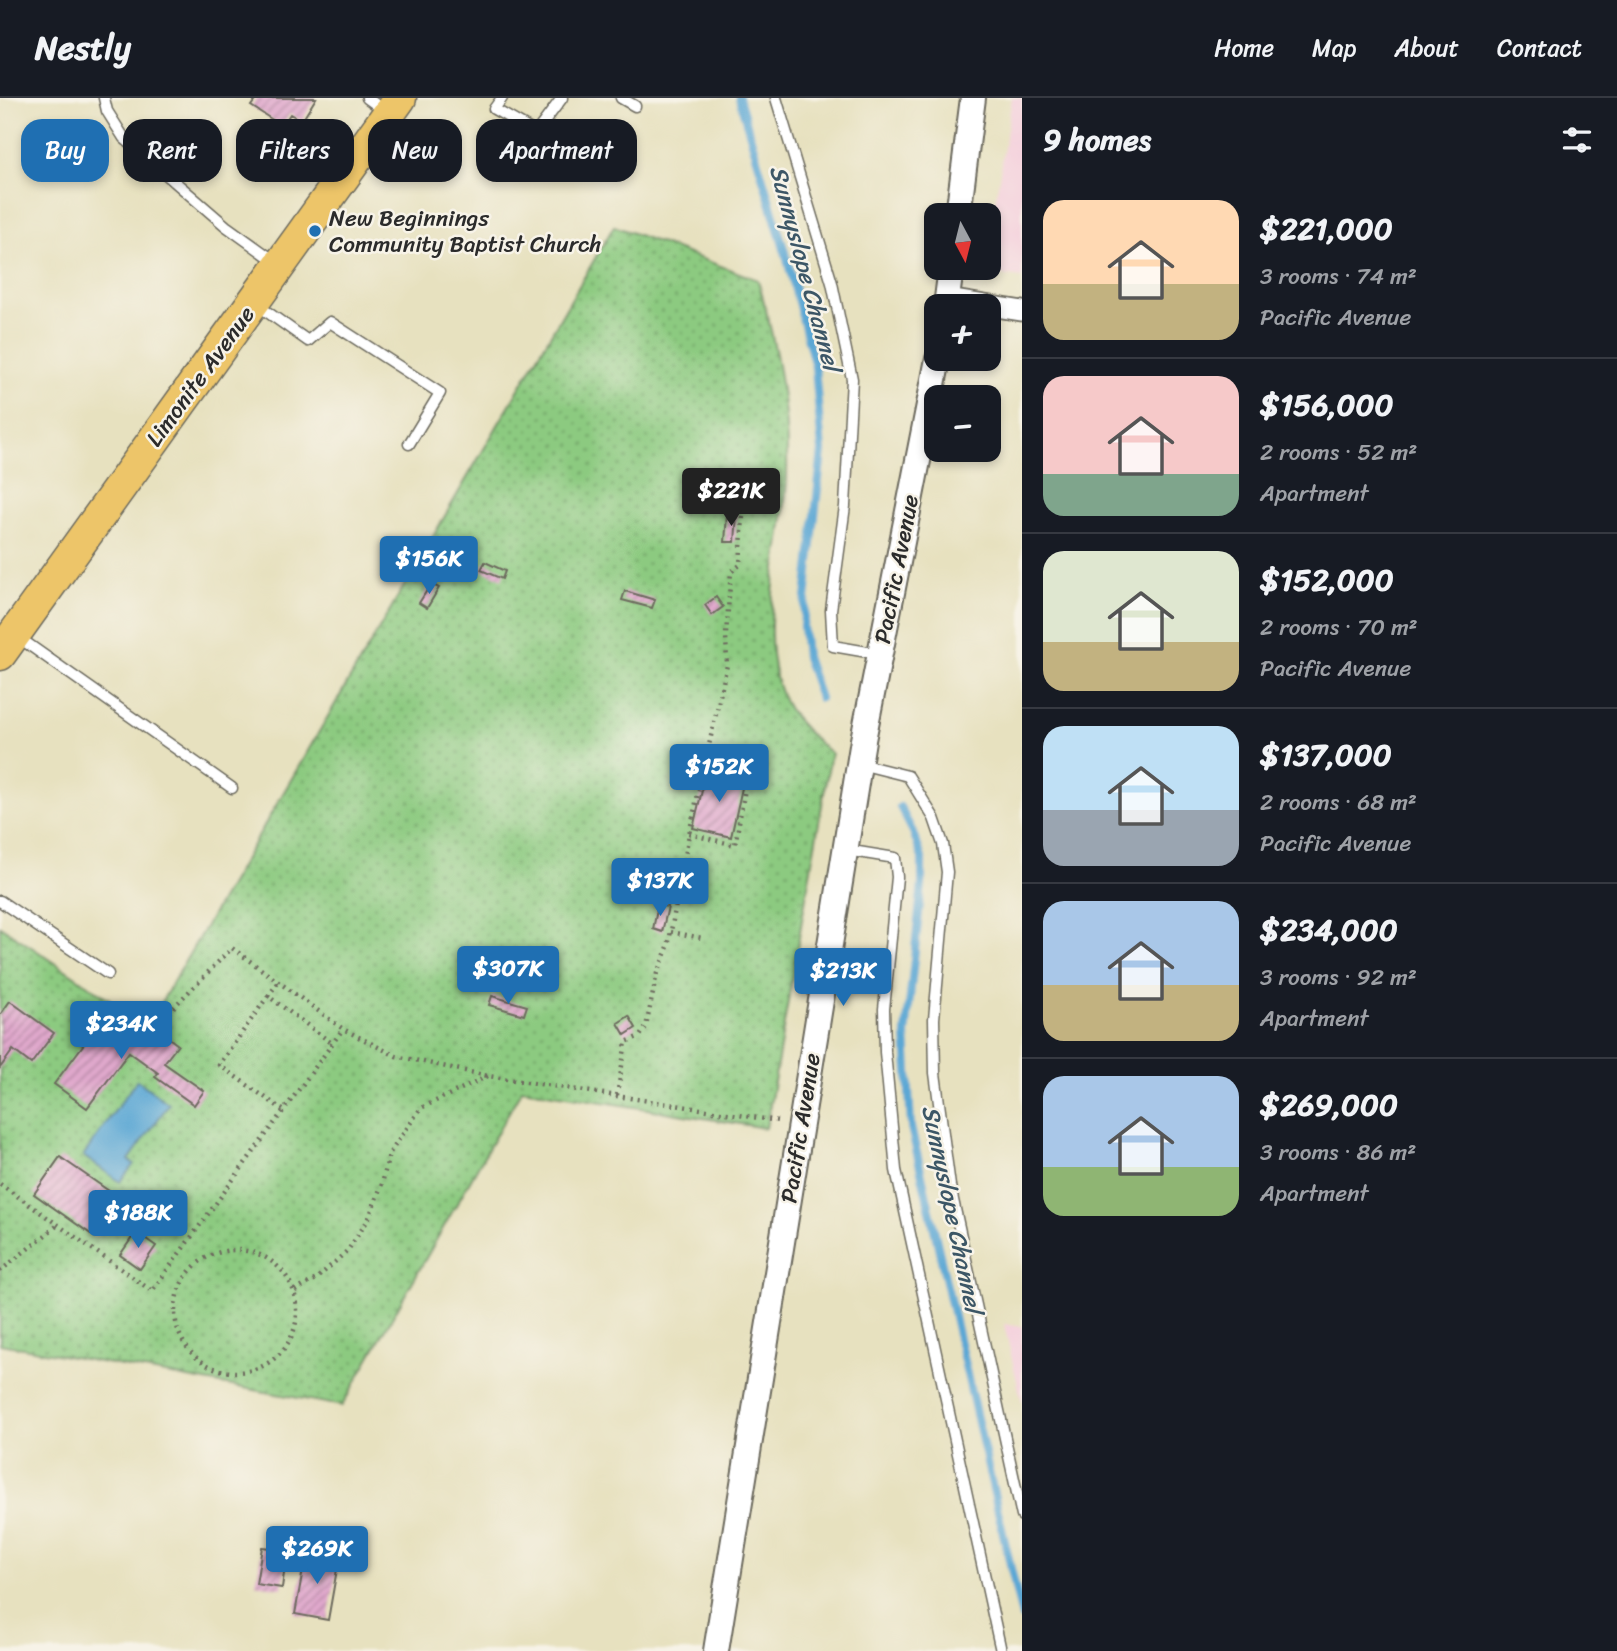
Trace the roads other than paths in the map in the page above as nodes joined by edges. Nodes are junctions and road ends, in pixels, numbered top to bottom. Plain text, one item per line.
1 (104, 98) edge
2 (502, 98) edge
3 (562, 98) edge
4 (621, 98) edge
5 (776, 98) edge
6 (974, 98) edge
7 (385, 103) edge
8 (635, 106) dead end
9 (960, 203) edge
10 (280, 264) junction
11 (253, 302) junction
12 (1001, 309) edge
13 (1022, 311) edge
14 (936, 371) edge
15 (409, 444) dead end
16 (7, 644) edge
17 (879, 654) junction
18 (860, 764) junction
19 (232, 788) dead end
20 (846, 850) junction
21 (0, 901) edge
22 (108, 974) dead end
23 (1022, 1517) edge
24 (716, 1651) edge
25 (1001, 1651) edge

1 - 10 lane
2 - 3 lane
4 - 8 lane
5 - 17 lane
6 - 9 street
7 - 10 main road, Limonite Avenue
10 - 11 main road, Limonite Avenue
11 - 15 lane
11 - 16 main road, Limonite Avenue
12 - 13 street
14 - 17 street, Pacific Avenue
16 - 19 lane
17 - 18 street, Pacific Avenue
18 - 20 street, Pacific Avenue
18 - 23 lane
20 - 24 street, Pacific Avenue
20 - 25 lane
21 - 22 lane

